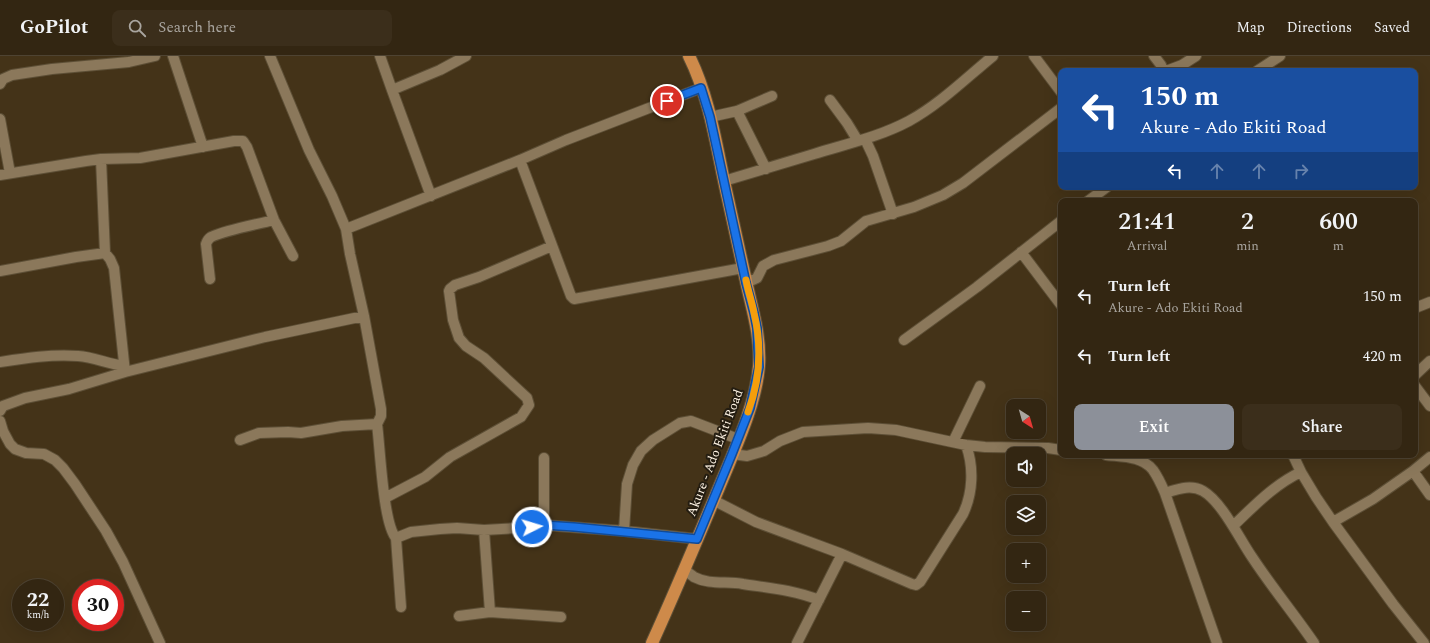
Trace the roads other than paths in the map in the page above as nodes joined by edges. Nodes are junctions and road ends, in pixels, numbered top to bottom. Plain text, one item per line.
1 (155, 56) edge
2 (173, 56) edge
3 (270, 56) edge
4 (380, 56) edge
5 (466, 56) edge
6 (689, 56) edge
7 (993, 56) edge
8 (1034, 56) edge
9 (1154, 56) edge
10 (1196, 56) edge
11 (1280, 56) edge
12 (1163, 68) edge
13 (1174, 68) edge
14 (1262, 68) edge
15 (0, 84) edge
16 (701, 88) junction
17 (1058, 88) edge
18 (392, 90) junction
19 (772, 96) dead end
20 (830, 100) dead end
21 (1058, 110) edge
22 (737, 112) junction
23 (710, 117) junction
24 (0, 119) edge
25 (862, 140) junction
26 (203, 146) junction
27 (101, 159) junction
28 (520, 160) junction
29 (766, 169) junction
30 (5, 174) edge
31 (724, 181) junction
32 (1102, 190) edge
33 (431, 196) junction
34 (1092, 198) edge
35 (893, 214) junction
36 (274, 220) junction
37 (1058, 223) edge
38 (346, 229) junction
39 (552, 246) junction
40 (1021, 252) junction
41 (105, 253) junction
42 (293, 256) dead end
43 (743, 268) junction
44 (0, 271) edge
45 (210, 279) dead end
46 (746, 283) junction
47 (1058, 302) edge
48 (1430, 302) edge
49 (1418, 307) edge
50 (364, 316) junction
51 (904, 340) dead end
52 (1430, 361) edge
53 (0, 362) edge
54 (125, 369) junction
55 (1418, 372) edge
56 (980, 386) dead end
57 (1418, 390) edge
58 (1430, 406) edge
59 (0, 411) edge
60 (0, 421) edge
61 (377, 424) junction
62 (738, 439) junction
63 (240, 440) dead end
64 (954, 442) junction
65 (966, 445) junction
66 (1058, 450) edge
67 (732, 454) junction
68 (1430, 457) edge
69 (544, 458) dead end
70 (1134, 458) edge
71 (1294, 458) edge
72 (1413, 471) junction
73 (1301, 472) junction
74 (1165, 493) junction
75 (1430, 494) edge
76 (385, 498) junction
77 (714, 500) junction
78 (1333, 522) junction
79 (544, 525) junction
80 (1233, 526) junction
81 (484, 530) junction
82 (624, 531) junction
83 (396, 538) junction
84 (697, 539) junction
85 (842, 554) junction
86 (684, 570) junction
87 (819, 600) junction
88 (401, 606) dead end
89 (490, 612) junction
90 (459, 616) dead end
91 (561, 617) dead end
92 (160, 643) edge
93 (652, 643) edge
94 (797, 643) edge
95 (1217, 643) edge
96 (1314, 643) edge
97 (1424, 643) edge

1 - 15 street
2 - 26 street
3 - 38 street
4 - 18 street
5 - 18 street
6 - 16 main road, Akure - Ado Ekiti Road
7 - 25 street
8 - 17 street
9 - 12 street
10 - 13 street
11 - 14 street
16 - 23 main road, Akure - Ado Ekiti Road
16 - 28 street
18 - 33 street
19 - 22 street
20 - 25 street
21 - 35 street
22 - 23 street
22 - 29 street
23 - 31 main road, Akure - Ado Ekiti Road
24 - 30 street
25 - 29 street
25 - 35 street
26 - 27 street
26 - 36 street
27 - 30 street
27 - 41 street
28 - 33 street
28 - 39 street
29 - 31 street
31 - 43 main road, Akure - Ado Ekiti Road
32 - 34 street
33 - 38 street
35 - 46 street
36 - 42 street
36 - 45 street
37 - 40 street
38 - 50 street
39 - 43 street
39 - 76 street
40 - 47 street
40 - 51 street
41 - 44 street
41 - 54 street
43 - 46 main road, Akure - Ado Ekiti Road
46 - 62 main road, Akure - Ado Ekiti Road
48 - 49 street
50 - 54 street
50 - 61 street
52 - 55 street
53 - 54 street
54 - 59 street
56 - 64 street
57 - 58 street
60 - 92 street
61 - 63 street
61 - 76 street
62 - 67 main road, Akure - Ado Ekiti Road
62 - 82 street
64 - 65 street
64 - 67 street
65 - 66 street
65 - 85 street
67 - 77 main road, Akure - Ado Ekiti Road
68 - 72 street
69 - 79 street
70 - 74 street
71 - 73 street
72 - 75 street
72 - 78 street
73 - 78 street
73 - 80 street
74 - 80 street
74 - 95 street
76 - 83 street
77 - 84 main road, Akure - Ado Ekiti Road
77 - 85 street
78 - 97 street
79 - 81 street
79 - 82 street
80 - 96 street
81 - 83 street
81 - 89 street
82 - 84 street
83 - 88 street
84 - 86 main road, Akure - Ado Ekiti Road
85 - 87 street
86 - 87 street
86 - 93 main road, Akure - Ado Ekiti Road
87 - 94 street
89 - 90 street
89 - 91 street

